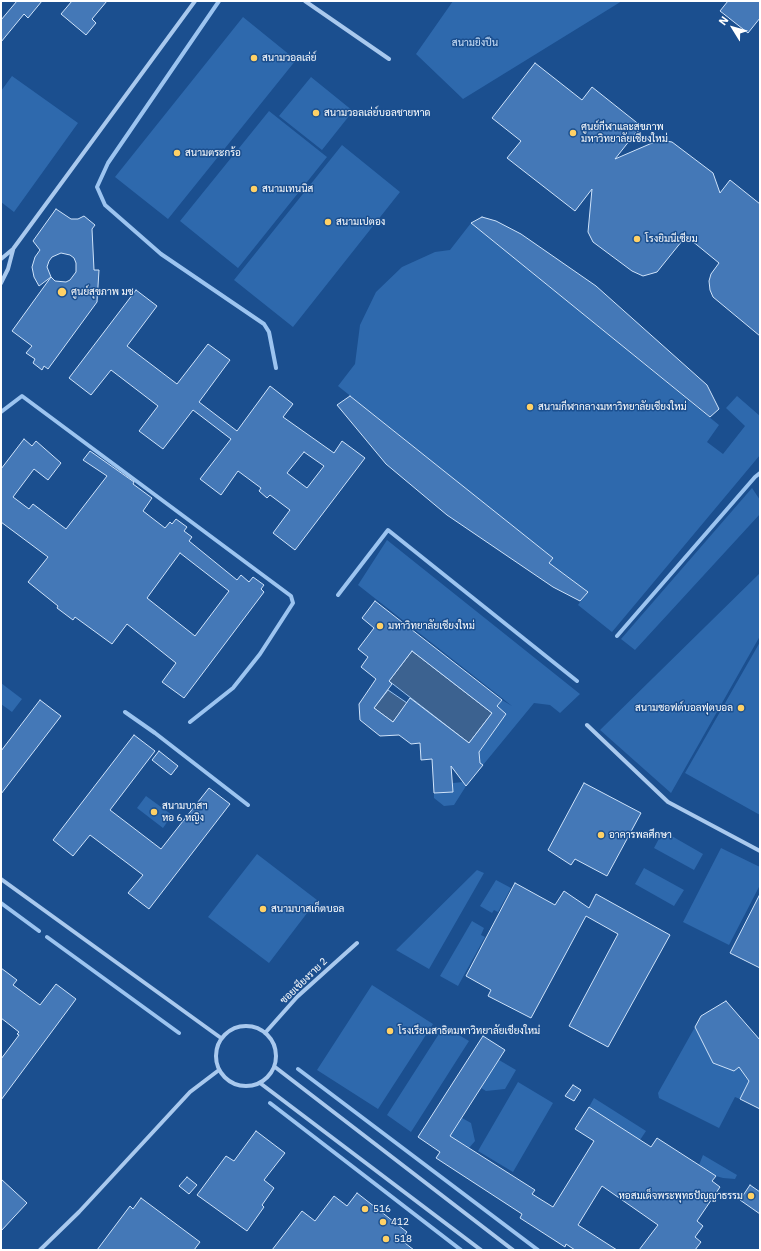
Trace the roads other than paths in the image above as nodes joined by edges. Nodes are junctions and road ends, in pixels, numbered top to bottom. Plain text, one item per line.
1 (195, 1) edge
2 (305, 1) edge
3 (389, 59) dead end
4 (13, 250) junction
5 (1, 259) edge
6 (1, 283) edge
7 (587, 725) dead end
8 (760, 851) edge
9 (1, 879) edge
10 (357, 943) dead end
11 (265, 1033) junction
12 (221, 1038) junction
13 (275, 1067) junction
14 (219, 1070) junction
15 (260, 1083) junction
16 (40, 1250) edge
17 (481, 1250) edge
18 (513, 1250) edge

1 - 4 street
2 - 3 street
4 - 5 street
4 - 6 street
7 - 8 street
9 - 12 street
10 - 11 street, ซอยเชียงราย 2
11 - 12 street
11 - 13 street
12 - 14 street
13 - 15 street
13 - 18 street
14 - 15 street
14 - 16 street
15 - 17 street

